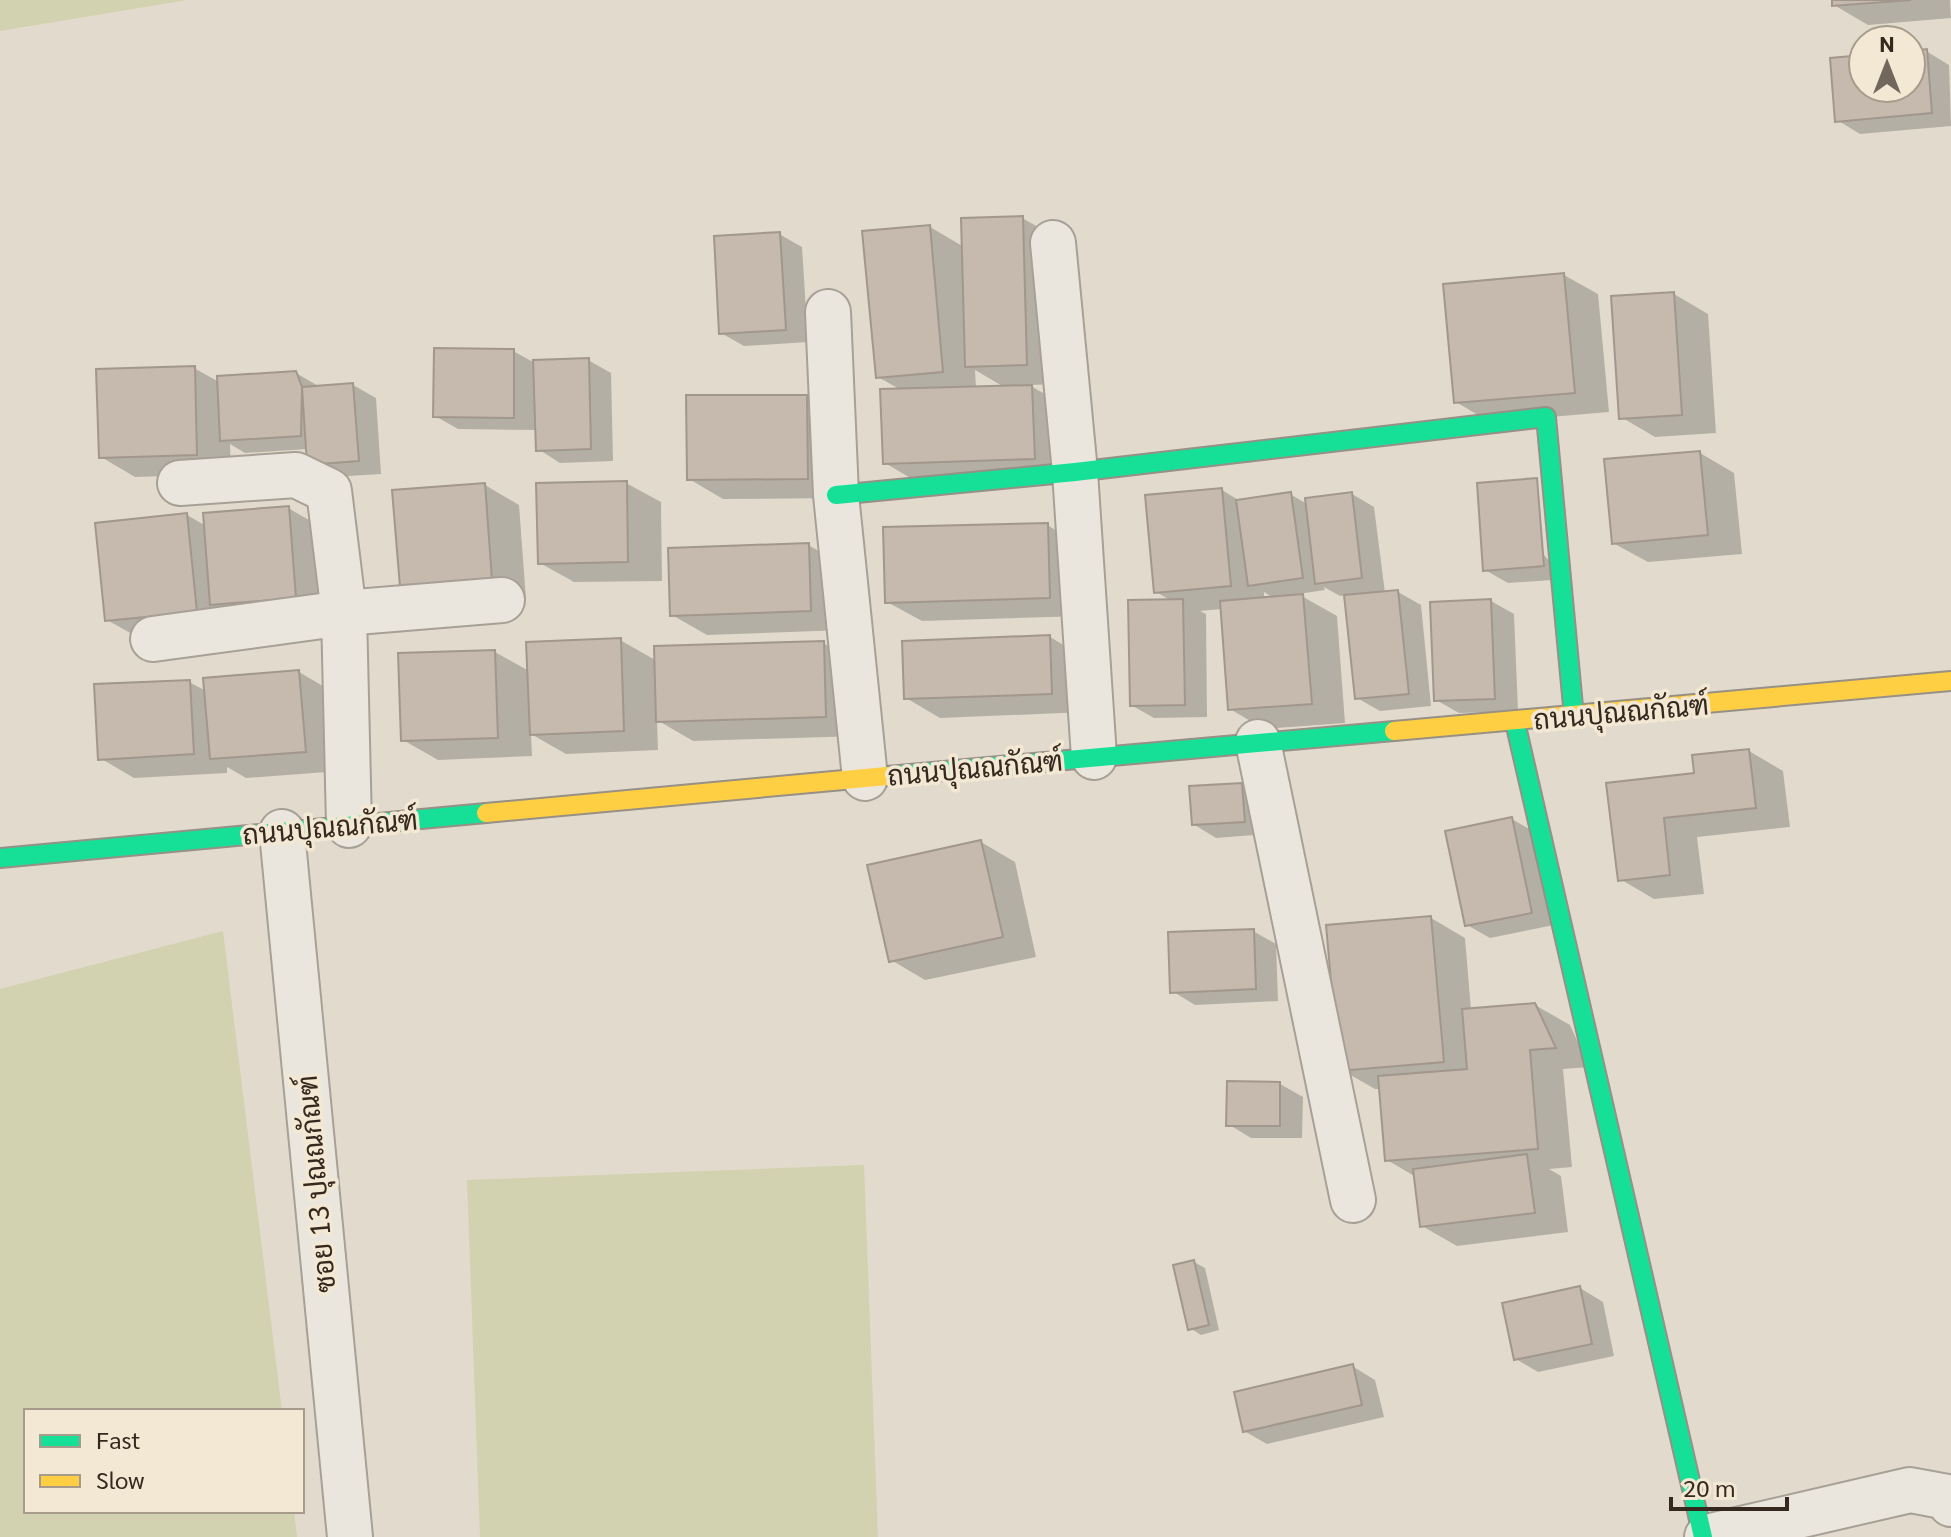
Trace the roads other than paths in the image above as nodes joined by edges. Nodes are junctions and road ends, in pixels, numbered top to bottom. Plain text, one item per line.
1 (1053, 243) dead end
2 (828, 312) dead end
3 (1075, 472) junction
4 (180, 483) dead end
5 (836, 495) junction
6 (502, 600) dead end
7 (344, 613) junction
8 (153, 639) dead end
9 (1951, 681) edge
10 (1574, 717) junction
11 (1515, 722) junction
12 (1258, 742) junction
13 (1094, 757) junction
14 (865, 778) junction
15 (349, 825) junction
16 (282, 832) junction
17 (0, 858) edge
18 (1353, 1200) dead end
19 (1951, 1504) edge
20 (350, 1537) edge
21 (1705, 1537) edge

1 - 3 street
2 - 5 street
3 - 5 street
3 - 10 street
3 - 13 street
4 - 7 street
5 - 14 street
6 - 7 street
7 - 8 street
7 - 15 street
9 - 10 street, ถนนปุณณกัณฑ์
10 - 11 street, ถนนปุณณกัณฑ์
11 - 12 street, ถนนปุณณกัณฑ์
11 - 21 street
12 - 13 street, ถนนปุณณกัณฑ์
12 - 18 street
13 - 14 street, ถนนปุณณกัณฑ์
14 - 15 street, ถนนปุณณกัณฑ์
15 - 16 street, ถนนปุณณกัณฑ์
16 - 17 street, ถนนปุณณกัณฑ์
16 - 20 street, ซอย 13 ปุณณกัณฑ์
19 - 21 street

